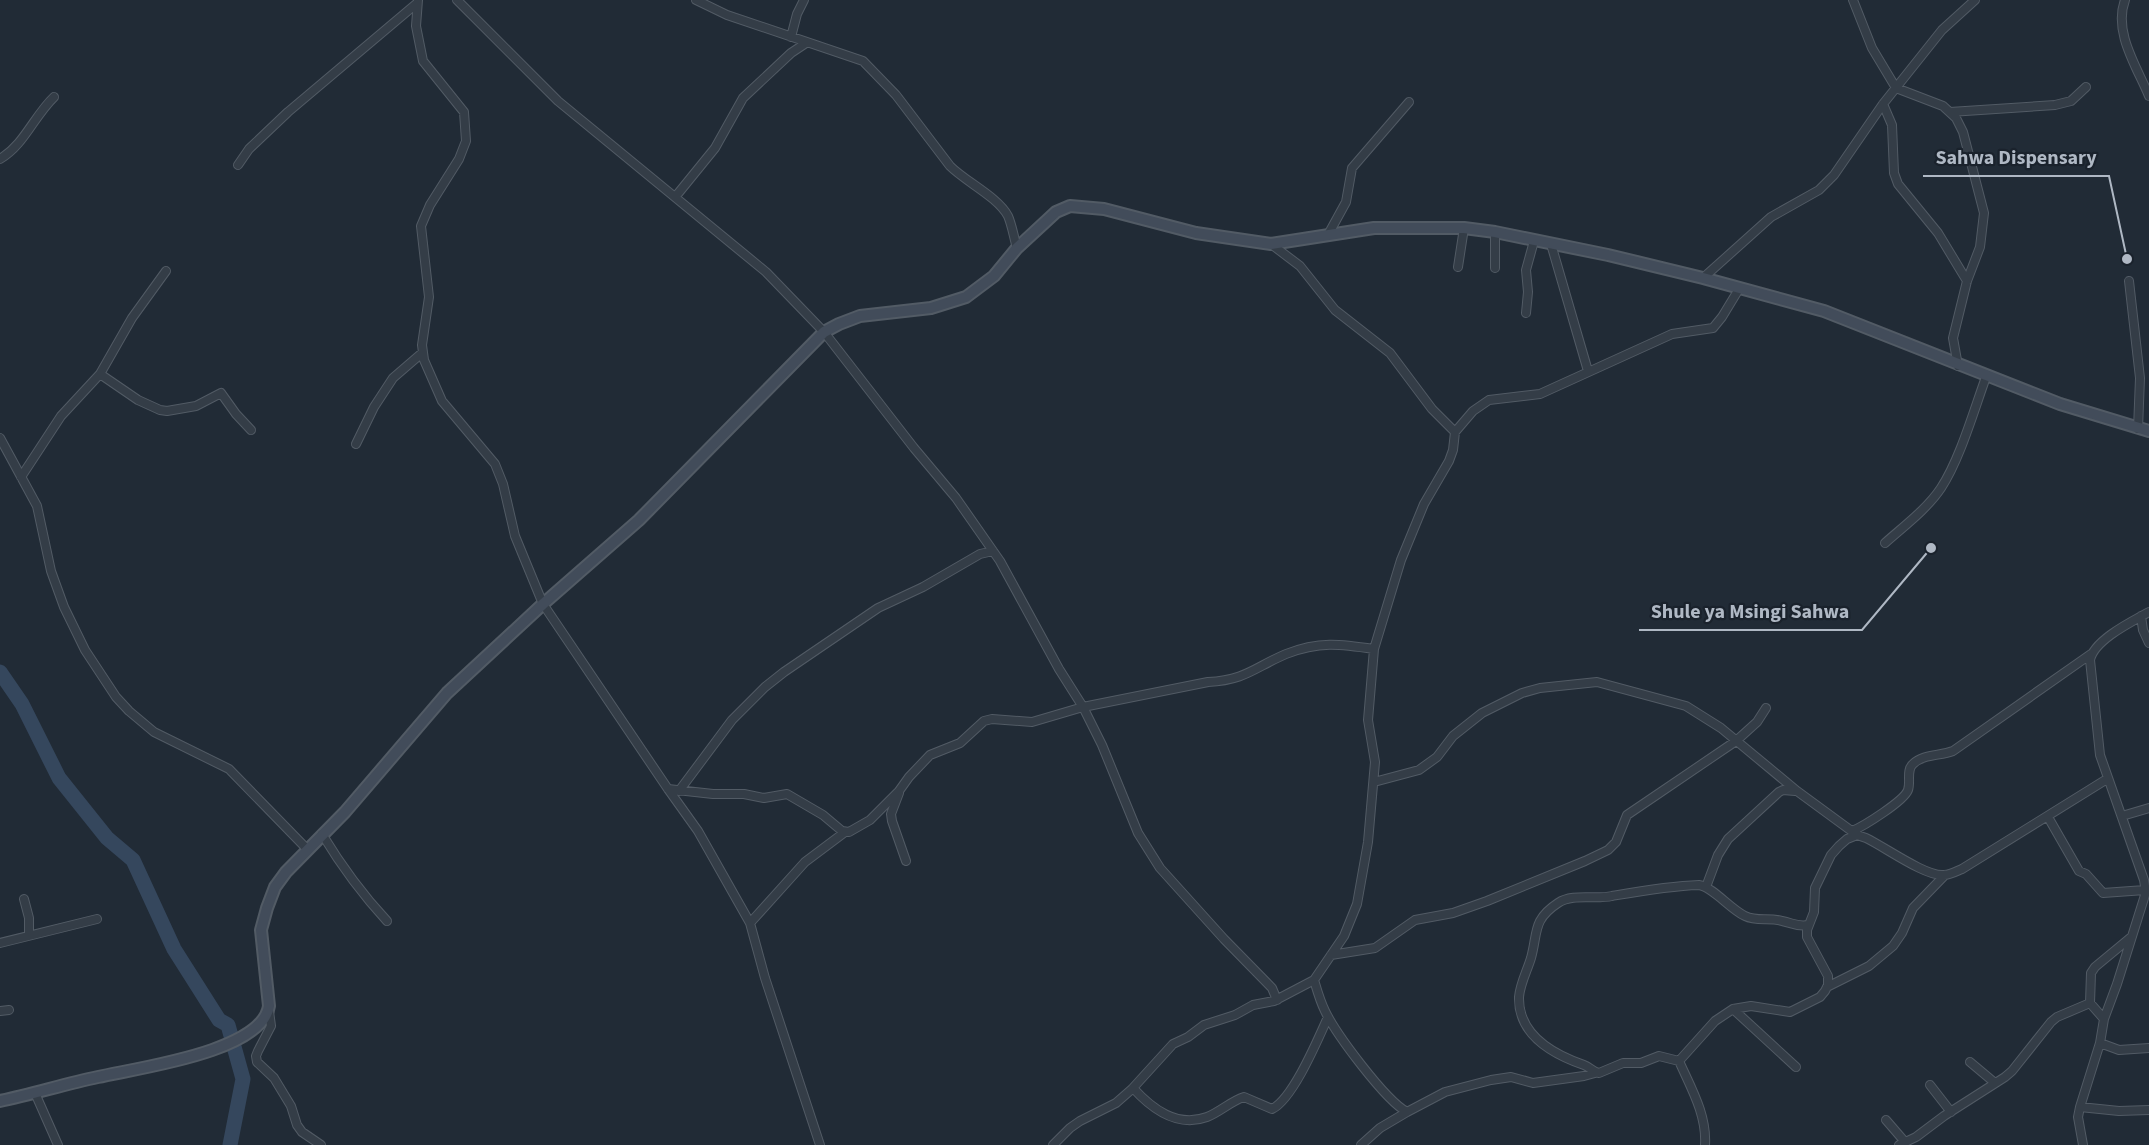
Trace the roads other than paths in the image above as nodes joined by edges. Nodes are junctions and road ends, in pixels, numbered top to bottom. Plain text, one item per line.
1 (457, 0) edge
2 (696, 0) edge
3 (804, 0) edge
4 (1853, 0) edge
5 (1975, 0) edge
6 (2125, 0) edge
7 (417, 2) edge
8 (791, 37) junction
9 (806, 43) junction
10 (2086, 87) dead end
11 (1896, 88) junction
12 (2149, 96) edge
13 (54, 97) dead end
14 (1409, 102) dead end
15 (1883, 104) junction
16 (1950, 112) junction
17 (0, 159) edge
18 (238, 165) dead end
19 (676, 196) junction
20 (1464, 228) junction
21 (1495, 232) junction
22 (1329, 233) junction
23 (1534, 241) junction
24 (1271, 244) junction
25 (1551, 244) junction
26 (1017, 248) junction
27 (1458, 267) dead end
28 (1495, 268) dead end
29 (166, 271) dead end
30 (1703, 278) junction
31 (1967, 281) junction
32 (2129, 281) dead end
33 (1739, 289) junction
34 (1526, 313) dead end
35 (824, 333) junction
36 (422, 353) junction
37 (1958, 366) junction
38 (1588, 371) junction
39 (100, 374) junction
40 (1986, 376) junction
41 (250, 430) dead end
42 (2144, 430) edge
43 (1455, 432) junction
44 (0, 438) edge
45 (356, 444) dead end
46 (21, 477) junction
47 (1885, 543) dead end
48 (993, 551) junction
49 (543, 604) junction
50 (2149, 612) edge
51 (2141, 616) junction
52 (2149, 643) edge
53 (1374, 649) junction
54 (2091, 654) junction
55 (1083, 707) junction
56 (1766, 708) dead end
57 (1736, 741) junction
58 (2107, 779) junction
59 (1374, 782) junction
60 (668, 789) junction
61 (679, 791) junction
62 (899, 791) junction
63 (1797, 792) junction
64 (2149, 808) edge
65 (2122, 816) junction
66 (2048, 817) junction
67 (849, 832) junction
68 (1855, 833) junction
69 (322, 834) junction
70 (307, 849) junction
71 (906, 861) dead end
72 (1945, 875) junction
73 (1706, 886) junction
74 (2147, 892) edge
75 (24, 899) dead end
76 (97, 919) dead end
77 (387, 921) dead end
78 (750, 923) junction
79 (1808, 925) junction
80 (29, 935) junction
81 (2131, 938) junction
82 (0, 944) edge
83 (1331, 955) junction
84 (1314, 980) junction
85 (1827, 987) junction
86 (1277, 1000) junction
87 (2090, 1003) junction
88 (1733, 1009) junction
89 (268, 1011) junction
90 (1328, 1017) junction
91 (2104, 1019) junction
92 (2100, 1043) junction
93 (2149, 1048) edge
94 (1679, 1061) junction
95 (1970, 1062) dead end
96 (1796, 1067) dead end
97 (1595, 1073) junction
98 (1995, 1083) junction
99 (1930, 1085) dead end
100 (1133, 1088) junction
101 (35, 1093) junction
102 (0, 1101) edge
103 (2080, 1107) junction
104 (2149, 1110) edge
105 (1407, 1112) junction
106 (1951, 1112) junction
107 (1886, 1120) dead end
108 (1902, 1144) edge
109 (58, 1145) edge
110 (321, 1145) edge
111 (820, 1145) edge
112 (1053, 1145) edge
113 (1361, 1145) edge
114 (1705, 1145) edge
115 (2083, 1145) edge

1 - 19 street
2 - 8 street
3 - 8 street
4 - 11 street
5 - 11 street
6 - 12 street
7 - 18 street
7 - 36 street
8 - 9 street
9 - 19 street
9 - 26 street
10 - 16 street
11 - 15 street
11 - 16 street
13 - 17 street
14 - 22 street
15 - 30 street
15 - 31 street
16 - 31 street
19 - 35 street
20 - 21 main road
20 - 22 main road
20 - 27 street
21 - 23 main road
21 - 28 street
22 - 24 main road
23 - 25 main road
23 - 34 street
24 - 26 main road
24 - 43 street
25 - 30 main road
25 - 38 street
26 - 35 main road
29 - 39 street
30 - 33 main road
31 - 37 street
32 - 42 street
33 - 37 main road
33 - 38 street
35 - 48 street
35 - 49 main road
36 - 45 street
36 - 49 street
37 - 40 main road
38 - 43 street
39 - 41 street
39 - 46 street
40 - 42 main road
40 - 47 street
43 - 53 street
44 - 46 street
46 - 70 street
48 - 55 street
48 - 61 street
49 - 60 street
49 - 69 main road
50 - 51 street
51 - 52 street
51 - 54 street
53 - 55 street
53 - 59 street
54 - 58 street
54 - 68 street
55 - 62 street
55 - 86 street
56 - 57 street
57 - 59 street
57 - 63 street
57 - 83 street
58 - 65 street
58 - 66 street
59 - 83 street
60 - 61 street
60 - 78 street
61 - 67 street
62 - 67 street
62 - 71 street
63 - 68 street
63 - 73 street
64 - 65 street
65 - 74 street
66 - 72 street
66 - 74 street
67 - 78 street
68 - 72 street
68 - 79 street
69 - 70 main road
69 - 77 street
70 - 89 main road
72 - 85 street
73 - 79 street
73 - 97 street
74 - 81 street
75 - 80 street
76 - 80 street
78 - 111 street
79 - 85 street
80 - 82 street
81 - 87 street
81 - 91 street
83 - 84 street
84 - 86 street
84 - 90 street
85 - 88 street
86 - 100 street
87 - 91 street
87 - 98 street
88 - 94 street
88 - 96 street
89 - 101 main road
89 - 110 street
90 - 100 street
90 - 105 street
91 - 92 street
92 - 93 street
92 - 103 street
94 - 97 street
94 - 114 street
95 - 98 street
97 - 105 street
98 - 106 street
99 - 106 street
100 - 112 street
101 - 102 main road
101 - 109 street
103 - 104 street
103 - 115 street
105 - 113 street
106 - 108 street
107 - 108 street

